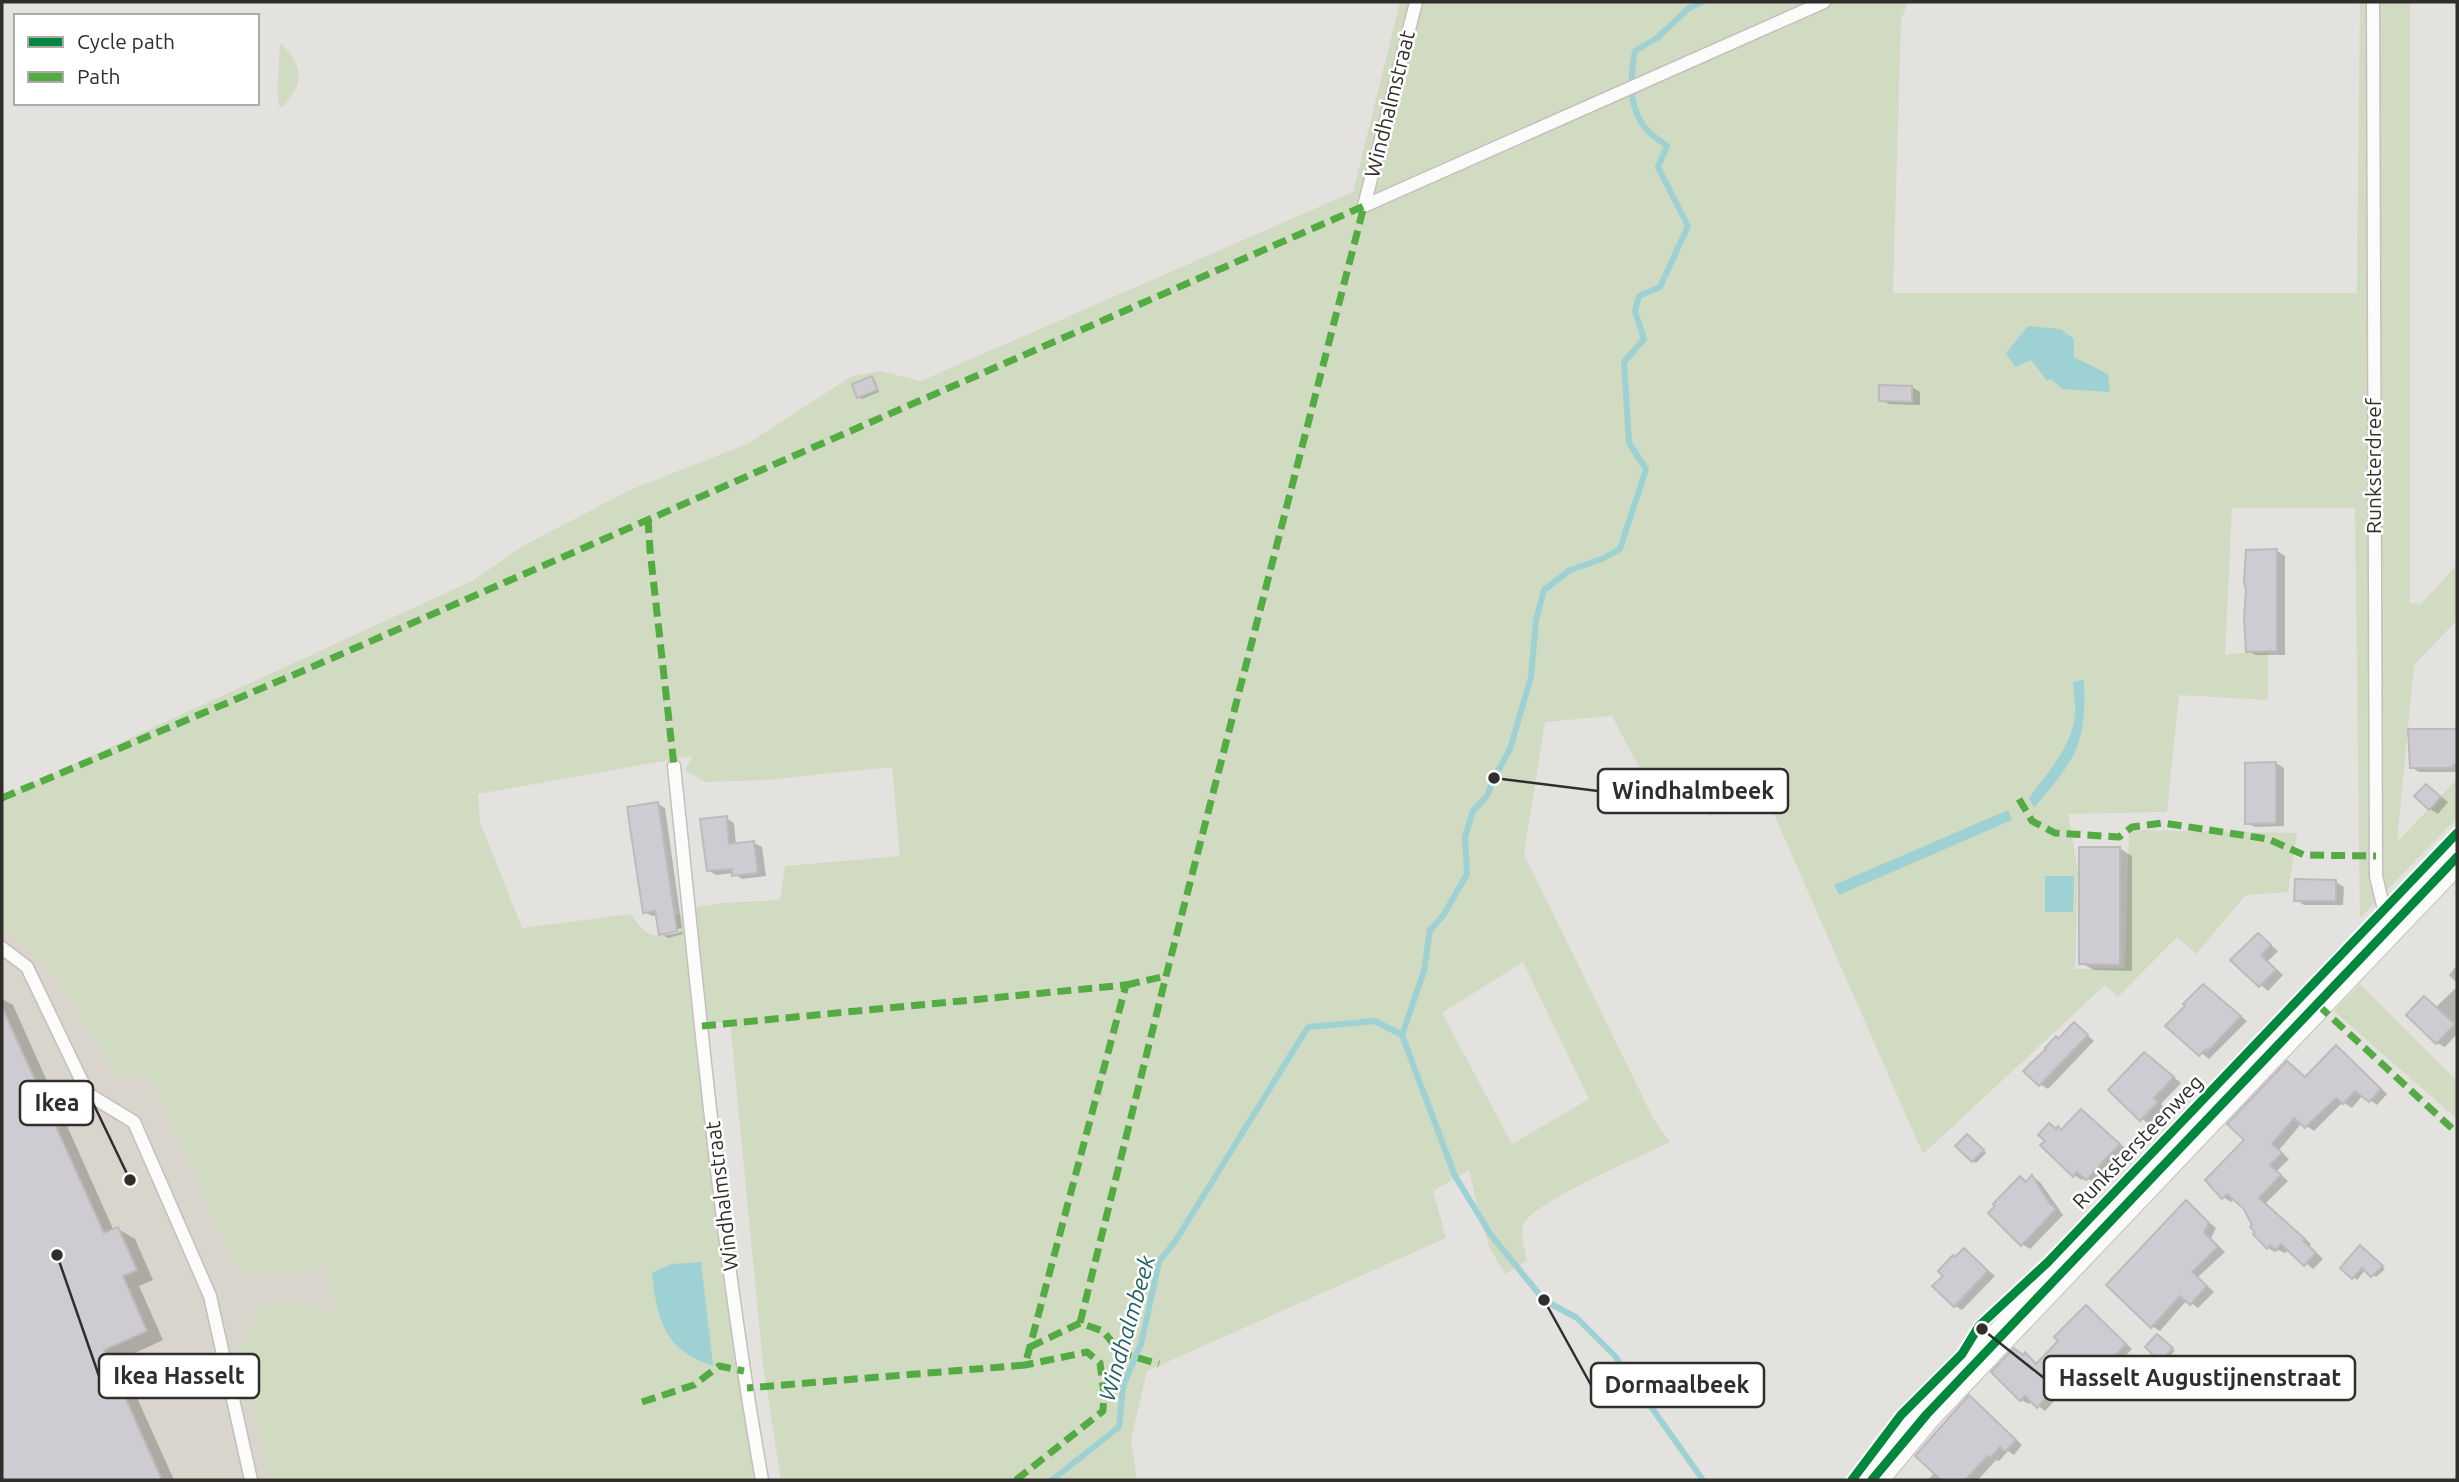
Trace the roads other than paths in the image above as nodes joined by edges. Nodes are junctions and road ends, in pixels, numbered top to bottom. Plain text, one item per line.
1 (1416, 2) edge
2 (1824, 2) edge
3 (2373, 2) edge
4 (674, 766) dead end
5 (2457, 857) edge
6 (2389, 930) junction
7 (2, 948) edge
8 (251, 1480) edge
9 (762, 1480) edge
10 (1872, 1480) edge

1 - 2 lane, Windhalmstraat
3 - 6 lane, Runksterdreef
4 - 9 lane, Windhalmstraat
5 - 6 street, Runkstersteenweg
6 - 10 street, Runkstersteenweg
7 - 8 lane

